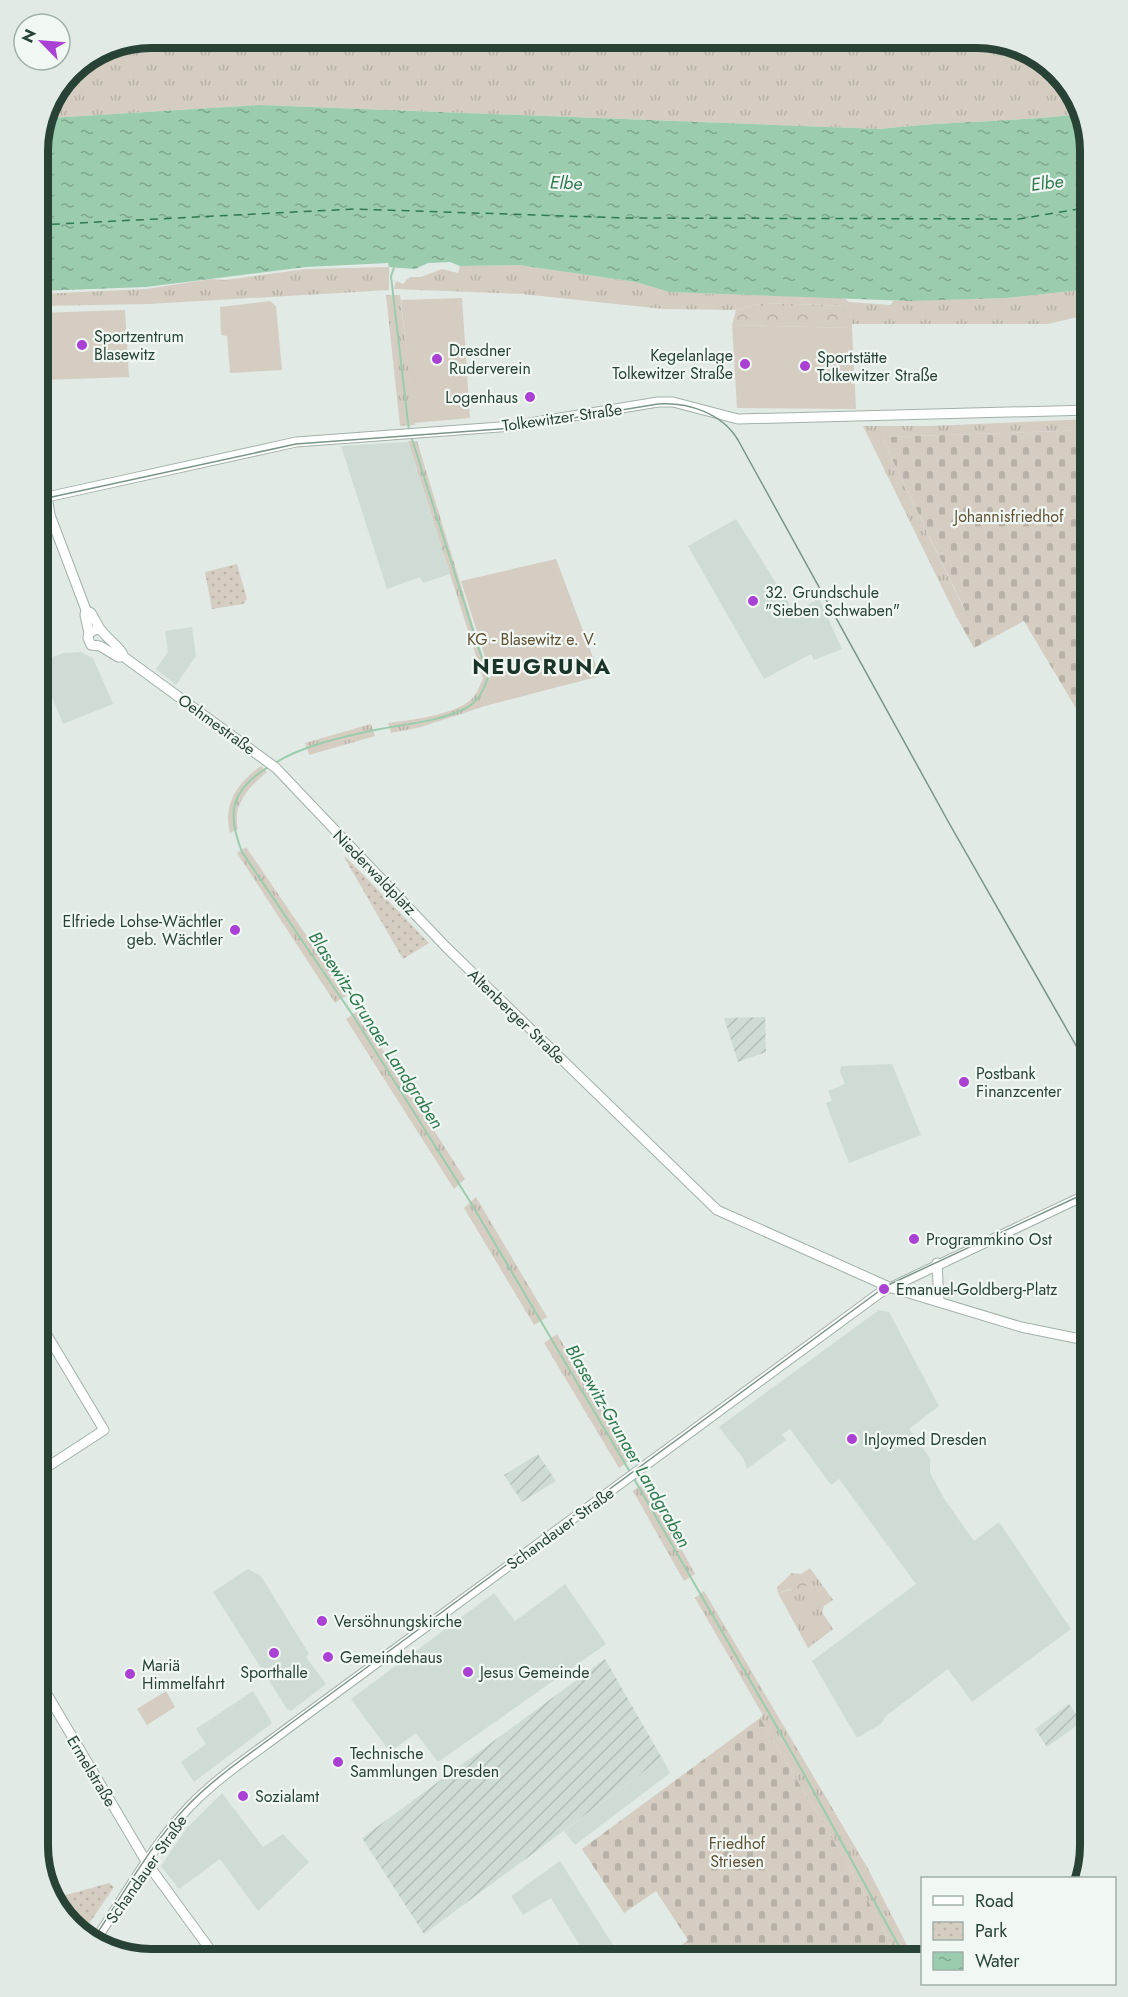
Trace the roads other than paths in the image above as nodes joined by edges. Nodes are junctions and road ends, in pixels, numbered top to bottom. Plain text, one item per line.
1 (1080, 410) edge
2 (48, 497) edge
3 (48, 510) edge
4 (86, 610) junction
5 (100, 629) junction
6 (89, 633) junction
7 (103, 642) junction
8 (304, 797) joint
9 (446, 947) joint
10 (1080, 1198) edge
11 (937, 1263) junction
12 (889, 1287) junction
13 (939, 1302) junction
14 (48, 1337) edge
15 (1080, 1339) edge
16 (48, 1466) edge
17 (48, 1696) edge
18 (147, 1863) junction
19 (99, 1935) edge
20 (210, 1949) edge

1 - 2 main road, Tolkewitzer Straße
3 - 4 main road, Oehmestraße
4 - 5 main road, Oehmestraße
4 - 6 main road, Oehmestraße
5 - 6 main road
5 - 7 main road, Oehmestraße
6 - 7 main road, Oehmestraße
7 - 8 main road, Oehmestraße
8 - 9 main road, Niederwaldplatz
9 - 12 main road, Altenberger Straße
10 - 11 main road, Schandauer Straße
11 - 12 main road, Schandauer Straße
11 - 13 main road
12 - 13 main road, Altenberger Straße
12 - 18 main road, Schandauer Straße
13 - 15 main road, Altenberger Straße
14 - 16 main road
17 - 18 main road, Ermelstraße
18 - 19 main road, Schandauer Straße
18 - 20 main road, Ermelstraße

